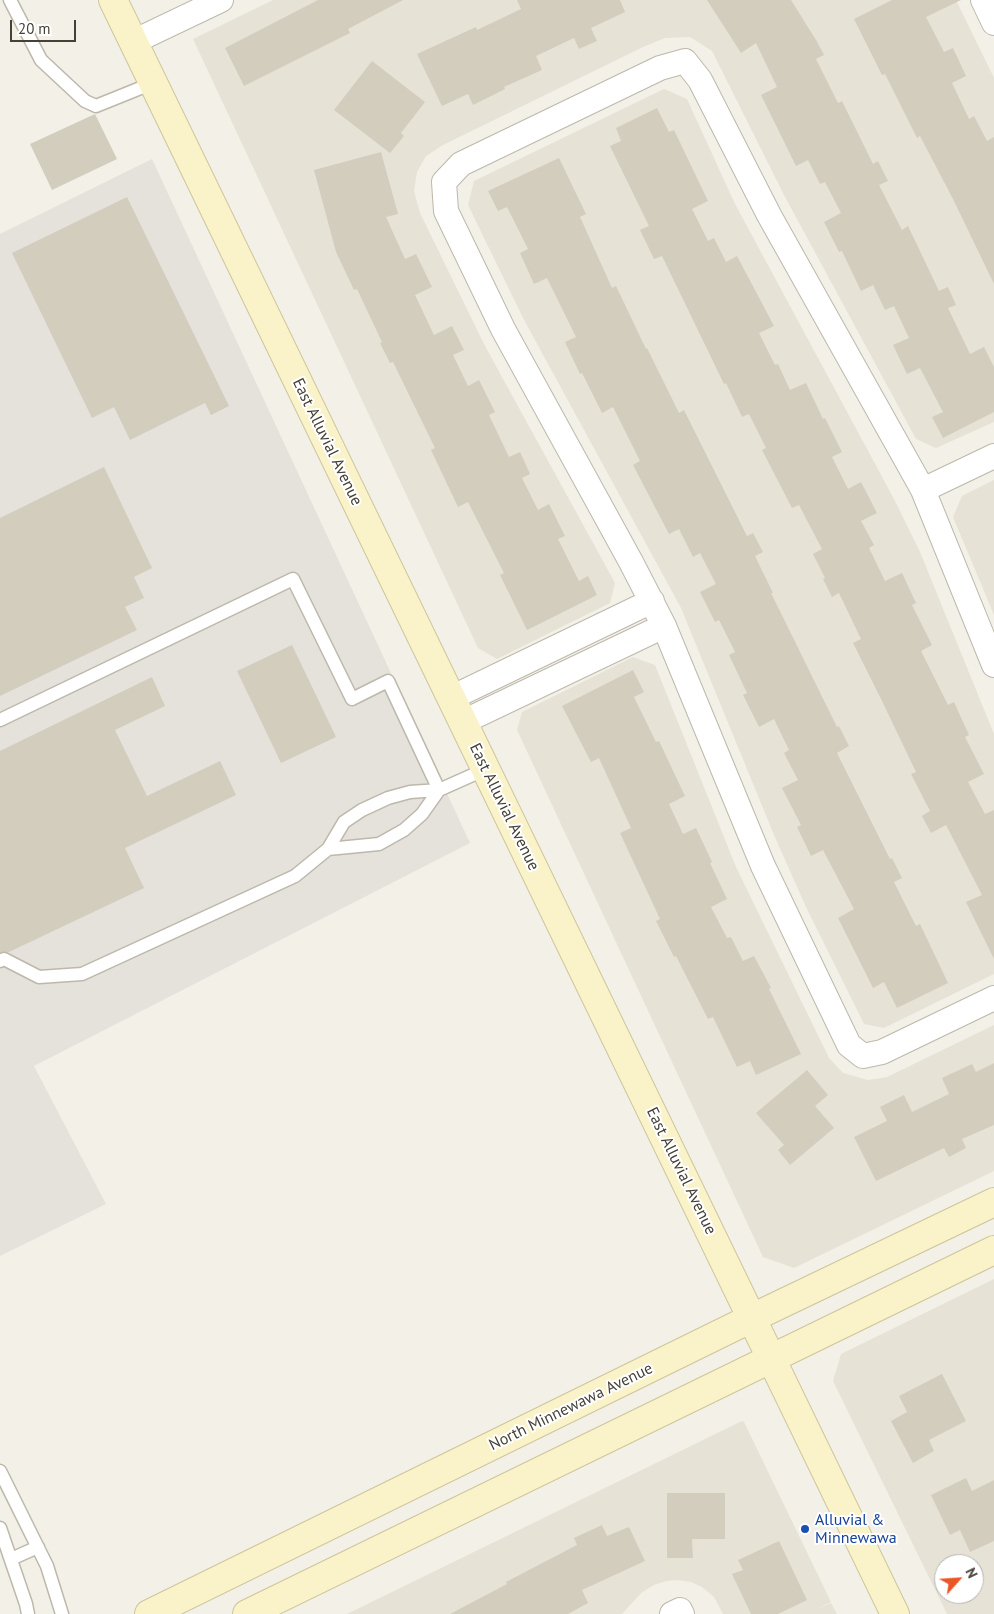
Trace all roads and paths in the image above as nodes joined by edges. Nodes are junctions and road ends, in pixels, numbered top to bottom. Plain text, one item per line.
1 (10, 0) edge
2 (113, 0) edge
3 (221, 0) edge
4 (983, 0) edge
5 (994, 23) edge
6 (133, 42) junction
7 (153, 83) junction
8 (994, 456) edge
9 (923, 490) junction
10 (652, 601) junction
11 (664, 626) junction
12 (994, 664) edge
13 (451, 698) junction
14 (0, 720) edge
15 (463, 722) junction
16 (486, 769) junction
17 (439, 790) junction
18 (328, 849) junction
19 (0, 961) edge
20 (994, 998) edge
21 (994, 1202) edge
22 (994, 1250) edge
23 (752, 1318) junction
24 (772, 1358) junction
25 (0, 1471) edge
26 (0, 1528) edge
27 (38, 1547) junction
28 (11, 1559) junction
29 (28, 1614) edge
30 (62, 1614) edge
31 (149, 1614) edge
32 (247, 1614) edge
33 (895, 1614) edge

1 - 7 lane
2 - 6 street, East Alluvial Avenue
3 - 6 street
4 - 5 street
6 - 7 street, East Alluvial Avenue
7 - 13 street, East Alluvial Avenue
8 - 9 street
9 - 10 street
9 - 12 street
10 - 11 street
10 - 13 street
11 - 15 street
11 - 20 street
13 - 15 street, East Alluvial Avenue
14 - 17 lane
15 - 16 street, East Alluvial Avenue
16 - 17 lane
16 - 23 street, East Alluvial Avenue
17 - 18 lane
17 - 18 lane
18 - 19 lane
21 - 23 street, North Minnewawa Avenue
22 - 24 street
23 - 24 street, East Alluvial Avenue
23 - 31 street, North Minnewawa Avenue
24 - 32 street
24 - 33 street, East Alluvial Avenue
25 - 27 lane
26 - 28 lane
27 - 28 lane
27 - 30 lane
28 - 29 lane

